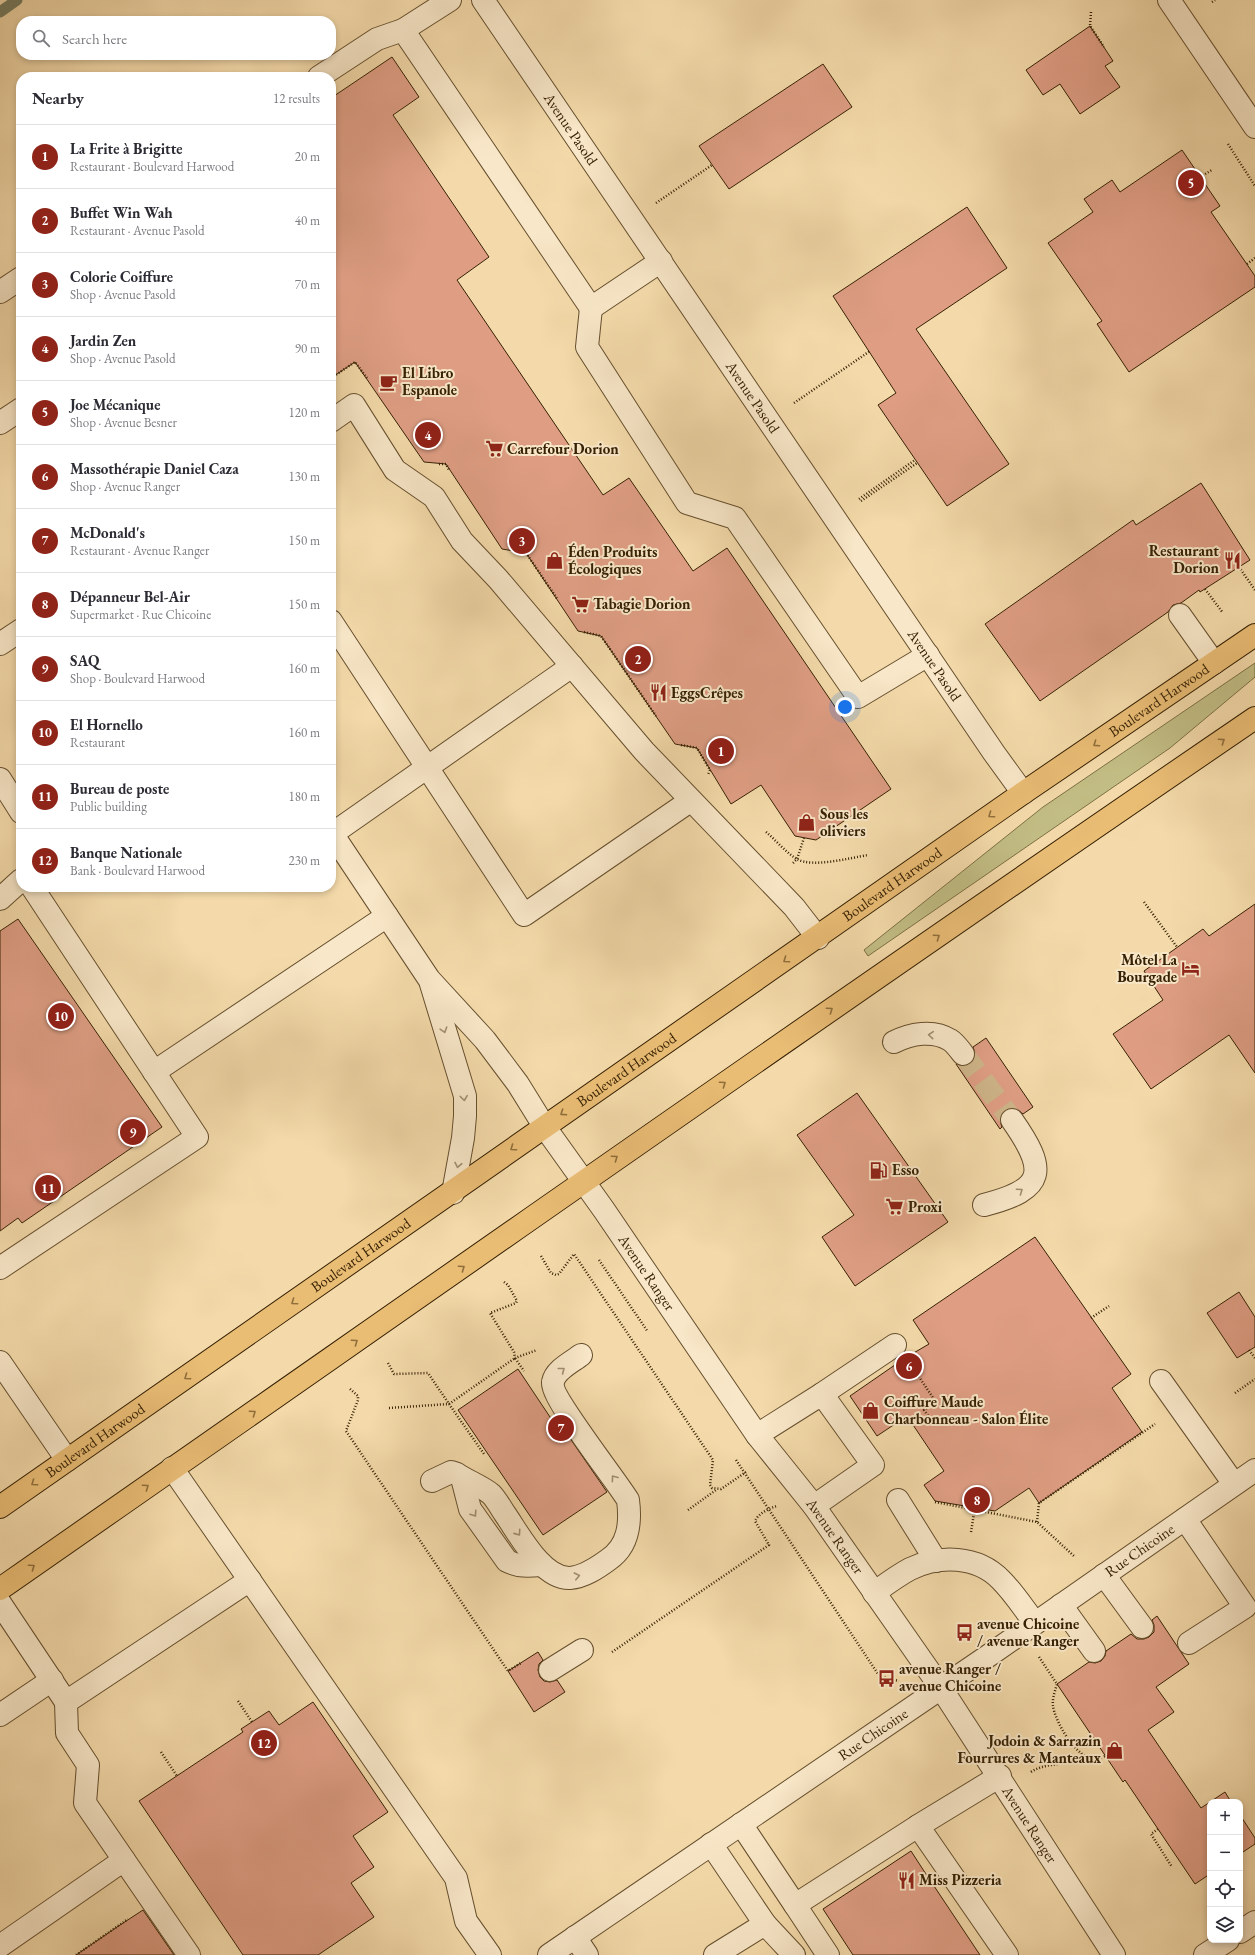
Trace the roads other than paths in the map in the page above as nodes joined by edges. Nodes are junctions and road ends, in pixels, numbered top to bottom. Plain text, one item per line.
1 (450, 0) edge
2 (483, 0) edge
3 (1169, 0) edge
4 (403, 30) junction
5 (326, 72) edge
6 (1255, 126) edge
7 (661, 262) junction
8 (16, 281) edge
9 (0, 292) edge
10 (591, 308) junction
11 (16, 412) edge
12 (336, 418) edge
13 (0, 423) edge
14 (1180, 615) dead end
15 (336, 629) edge
16 (16, 633) edge
17 (1255, 635) edge
18 (0, 644) edge
19 (928, 655) junction
20 (1214, 663) junction
21 (572, 666) junction
22 (1255, 718) edge
23 (427, 767) junction
24 (0, 780) edge
25 (1023, 793) junction
26 (690, 801) junction
27 (16, 804) edge
28 (336, 830) edge
29 (336, 839) edge
30 (16, 885) edge
31 (35, 892) edge
32 (0, 899) edge
33 (387, 916) junction
34 (818, 938) junction
35 (429, 979) junction
36 (894, 1042) dead end
37 (963, 1054) tunnel mouth
38 (154, 1072) junction
39 (1012, 1120) tunnel mouth
40 (544, 1126) junction
41 (584, 1180) junction
42 (453, 1193) junction
43 (984, 1206) dead end
44 (0, 1268) edge
45 (895, 1344) dead end
46 (581, 1355) dead end
47 (0, 1362) edge
48 (1161, 1381) dead end
49 (822, 1394) junction
50 (757, 1435) junction
51 (67, 1460) junction
52 (172, 1468) junction
53 (1255, 1470) edge
54 (432, 1481) dead end
55 (1234, 1484) junction
56 (898, 1500) dead end
57 (814, 1506) junction
58 (0, 1507) edge
59 (1185, 1519) junction
60 (936, 1561) junction
61 (1104, 1575) junction
62 (250, 1580) junction
63 (0, 1589) edge
64 (874, 1593) junction
65 (0, 1603) edge
66 (1061, 1605) junction
67 (1035, 1623) junction
68 (1142, 1627) dead end
69 (1189, 1643) dead end
70 (582, 1650) dead end
71 (1094, 1651) dead end
72 (550, 1670) dead end
73 (52, 1680) junction
74 (941, 1688) junction
75 (66, 1702) junction
76 (0, 1715) edge
77 (1000, 1776) junction
78 (741, 1824) junction
79 (918, 1826) junction
80 (711, 1844) junction
81 (124, 1860) junction
82 (795, 1905) junction
83 (1255, 1922) edge
84 (765, 1924) junction
85 (1243, 1930) edge
86 (575, 1937) junction
87 (1223, 1943) edge
88 (0, 1946) edge
89 (189, 1955) edge
90 (490, 1955) edge
91 (548, 1955) edge
92 (587, 1955) edge
93 (715, 1955) edge
94 (794, 1955) edge
95 (828, 1955) edge
96 (1007, 1955) edge
97 (1114, 1955) edge
98 (1205, 1955) edge

1 - 4 street
2 - 7 street, Avenue Pasold
3 - 6 street
4 - 5 street
4 - 10 street
7 - 10 street
7 - 19 street, Avenue Pasold
8 - 9 street
10 - 19 street
11 - 13 street
12 - 21 street
14 - 20 street
15 - 23 street
16 - 18 street
17 - 20 highway, Boulevard Harwood
19 - 25 street, Avenue Pasold
20 -> 25 highway, Boulevard Harwood
21 - 23 street
21 - 26 street
41 -> 22 highway
23 - 26 street
23 - 28 street
24 - 27 street
25 -> 34 highway, Boulevard Harwood
26 - 34 street
29 - 33 street
30 - 32 street
31 - 38 street
33 - 35 street
33 - 38 street
34 -> 40 highway, Boulevard Harwood
35 - 40 street, Avenue Ranger
35 -> 42 street
37 -> 36 street
38 - 44 street
43 -> 39 street
40 - 41 street, Avenue Ranger
40 -> 42 highway, Boulevard Harwood
41 - 50 street, Avenue Ranger
52 -> 41 highway
42 -> 51 highway, Boulevard Harwood
45 - 49 street
54 -> 46 street
47 - 51 street
48 - 55 street
49 - 50 street
49 - 57 street
50 - 57 street, Avenue Ranger
51 -> 58 highway, Boulevard Harwood
52 - 62 street
63 -> 52 highway
53 - 55 street, Rue Chicoine
55 - 59 street, Rue Chicoine
56 - 60 street
57 - 64 street, Avenue Ranger
59 - 61 street, Rue Chicoine
59 - 69 street
60 - 64 street
60 - 67 street
61 - 66 street, Rue Chicoine
61 - 68 street
62 - 75 street
62 - 90 street
64 - 74 street, Avenue Ranger
65 - 73 street
66 - 67 street, Rue Chicoine
66 - 71 street
67 - 74 street, Rue Chicoine
70 - 72 street
73 - 75 street
73 - 76 street
74 - 77 street, Avenue Ranger
74 - 78 street, Rue Chicoine
75 - 81 street
77 - 79 street
77 - 97 street, Avenue Ranger
78 - 80 street, Rue Chicoine
78 - 82 street
79 - 82 street
79 - 96 street
80 - 84 street
80 - 86 street, Rue Chicoine
81 - 88 street
81 - 89 street
82 - 95 street
83 - 85 street
84 - 93 street
84 - 94 street
86 - 91 street, Rue Chicoine
86 - 92 street
87 - 98 street

